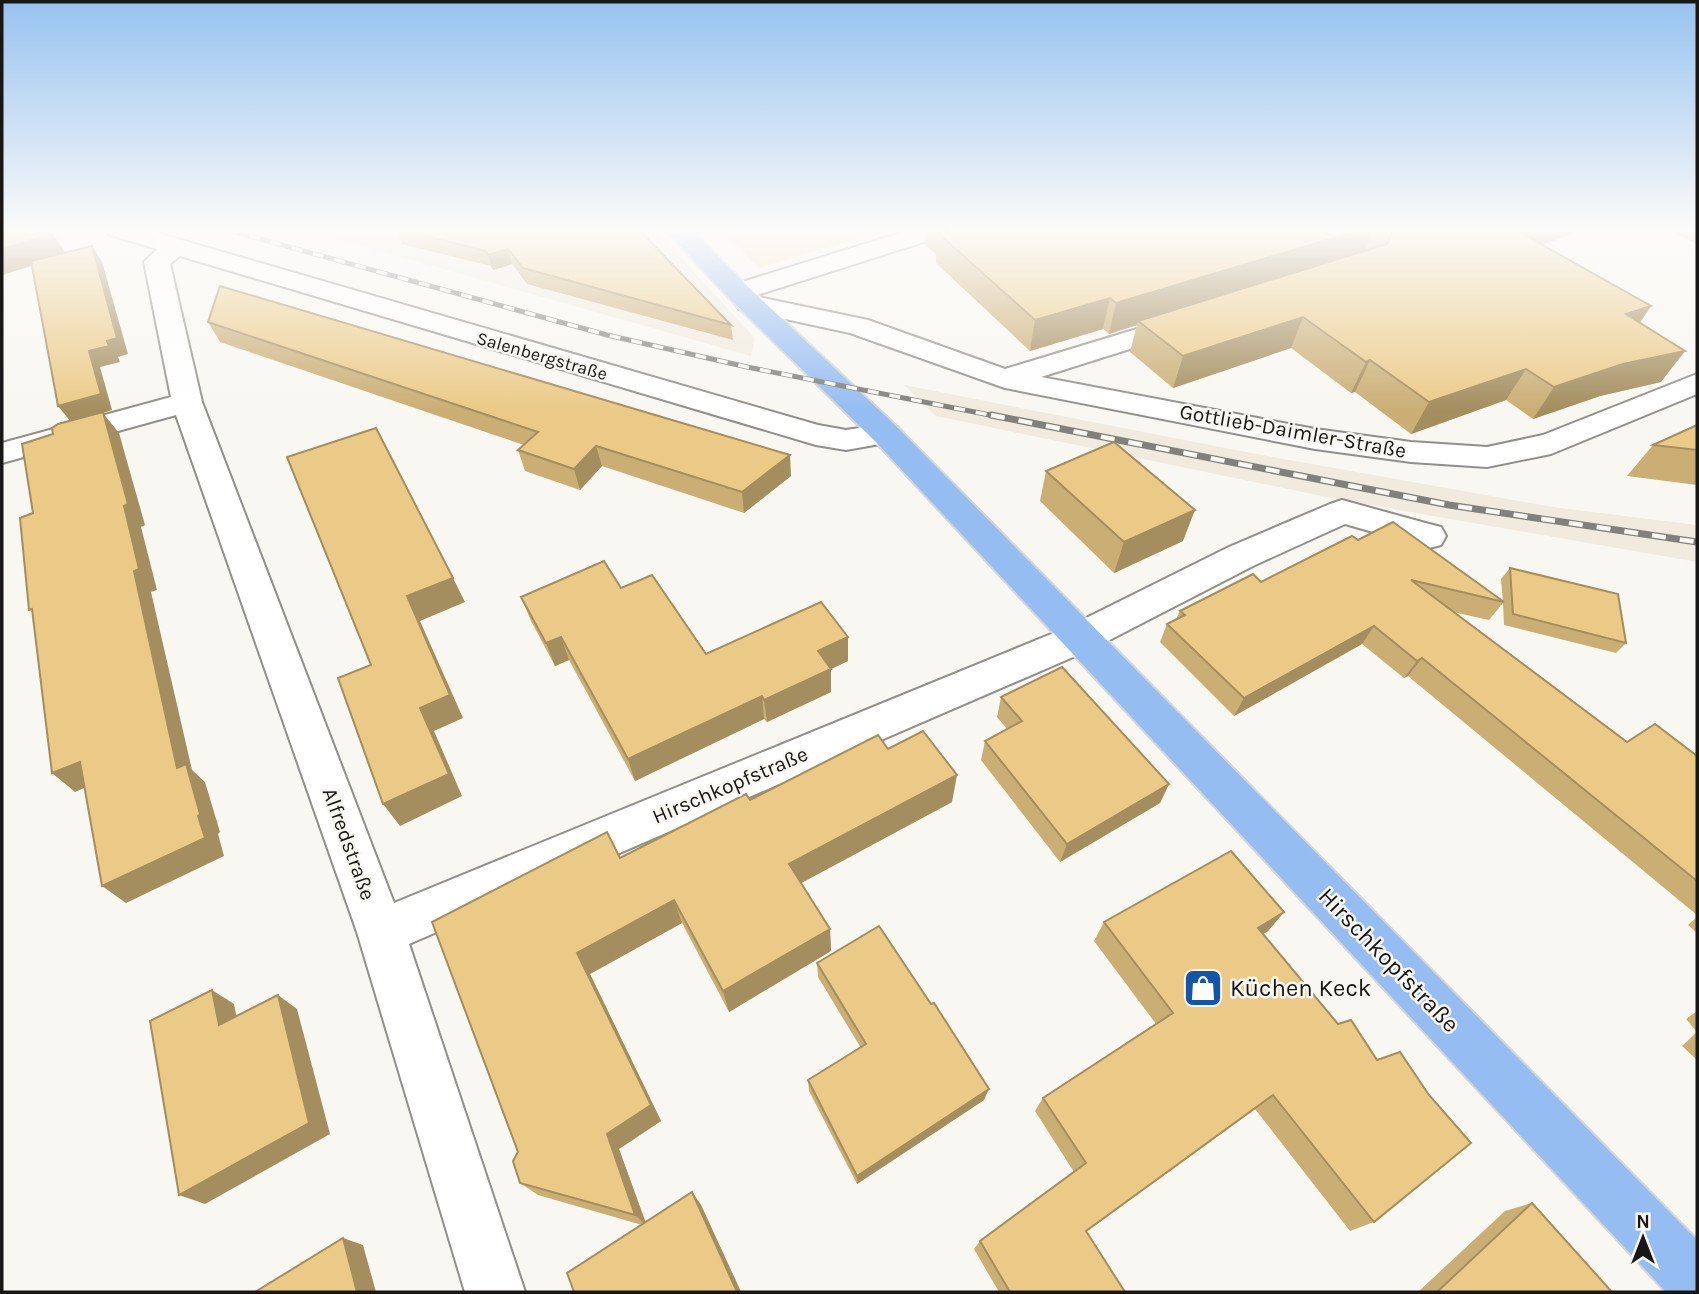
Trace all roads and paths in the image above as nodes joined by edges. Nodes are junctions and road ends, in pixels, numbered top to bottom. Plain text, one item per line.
1 (163, 290) edge
2 (320, 290) edge
3 (736, 290) edge
4 (765, 290) edge
5 (743, 298) junction
6 (1203, 316) edge
7 (1004, 379) junction
8 (1697, 383) edge
9 (187, 402) junction
10 (886, 434) junction
11 (2, 453) edge
12 (1429, 536) dead end
13 (1080, 638) junction
14 (381, 932) junction
15 (1697, 1282) edge
16 (495, 1292) edge

1 - 9 street, Alfredstraße
2 - 10 street, Salenbergstraße
3 - 5 main road, Hirschkopfstraße
4 - 5 street
5 - 7 street, Gottlieb-Daimler-Straße
5 - 10 main road, Hirschkopfstraße
6 - 7 street
7 - 8 street, Gottlieb-Daimler-Straße
9 - 11 street
9 - 14 street, Alfredstraße
10 - 13 main road, Hirschkopfstraße
12 - 13 street, Hirschkopfstraße
13 - 14 street, Hirschkopfstraße
13 - 15 main road, Hirschkopfstraße
14 - 16 street, Alfredstraße

